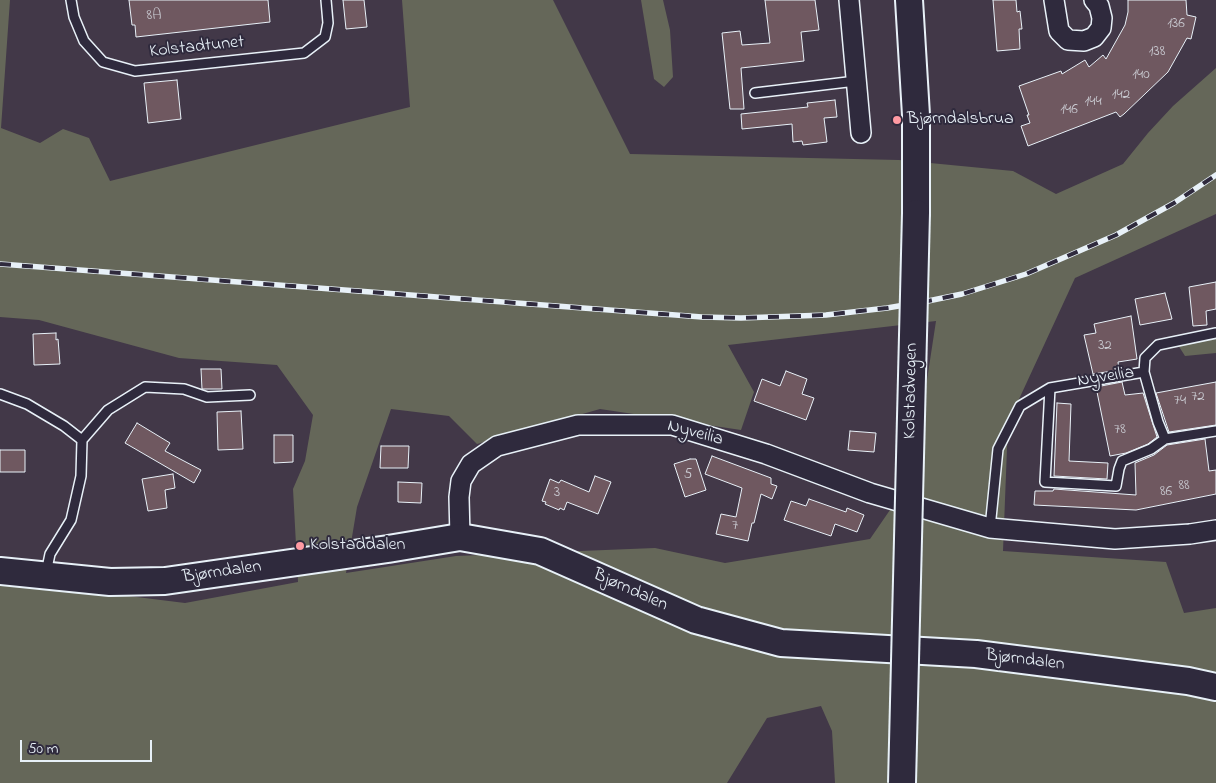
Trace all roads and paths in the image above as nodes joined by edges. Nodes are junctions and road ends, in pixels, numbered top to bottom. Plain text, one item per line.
1 (71, 0) edge
2 (326, 0) edge
3 (849, 0) edge
4 (909, 0) edge
5 (1054, 0) edge
6 (1094, 0) edge
7 (856, 82) junction
8 (756, 93) dead end
9 (861, 134) dead end
10 (1216, 333) edge
11 (1144, 372) junction
12 (1050, 388) junction
13 (0, 394) edge
14 (250, 395) dead end
15 (1216, 431) edge
16 (82, 440) junction
17 (1165, 440) junction
18 (990, 528) junction
19 (1216, 530) edge
20 (460, 537) junction
21 (0, 571) edge
22 (46, 575) junction
23 (1216, 687) edge
24 (902, 783) edge

1 - 2 lane, Kolstadtunet
3 - 7 street
4 - 24 main road, Kolstadvegen, bridge
5 - 6 street
7 - 8 lane
7 - 9 street
10 - 11 lane, Nyveilia
11 - 12 lane, Nyveilia
11 - 17 lane, Nyveilia
12 - 17 lane
12 - 18 lane, Nyveilia
13 - 16 lane
14 - 16 lane
15 - 17 lane
16 - 22 lane
18 - 19 street, Nyveilia
18 - 20 street, Nyveilia
20 - 22 main road, Bjørndalen
20 - 23 main road, Bjørndalen
21 - 22 main road, Bjørndalen

